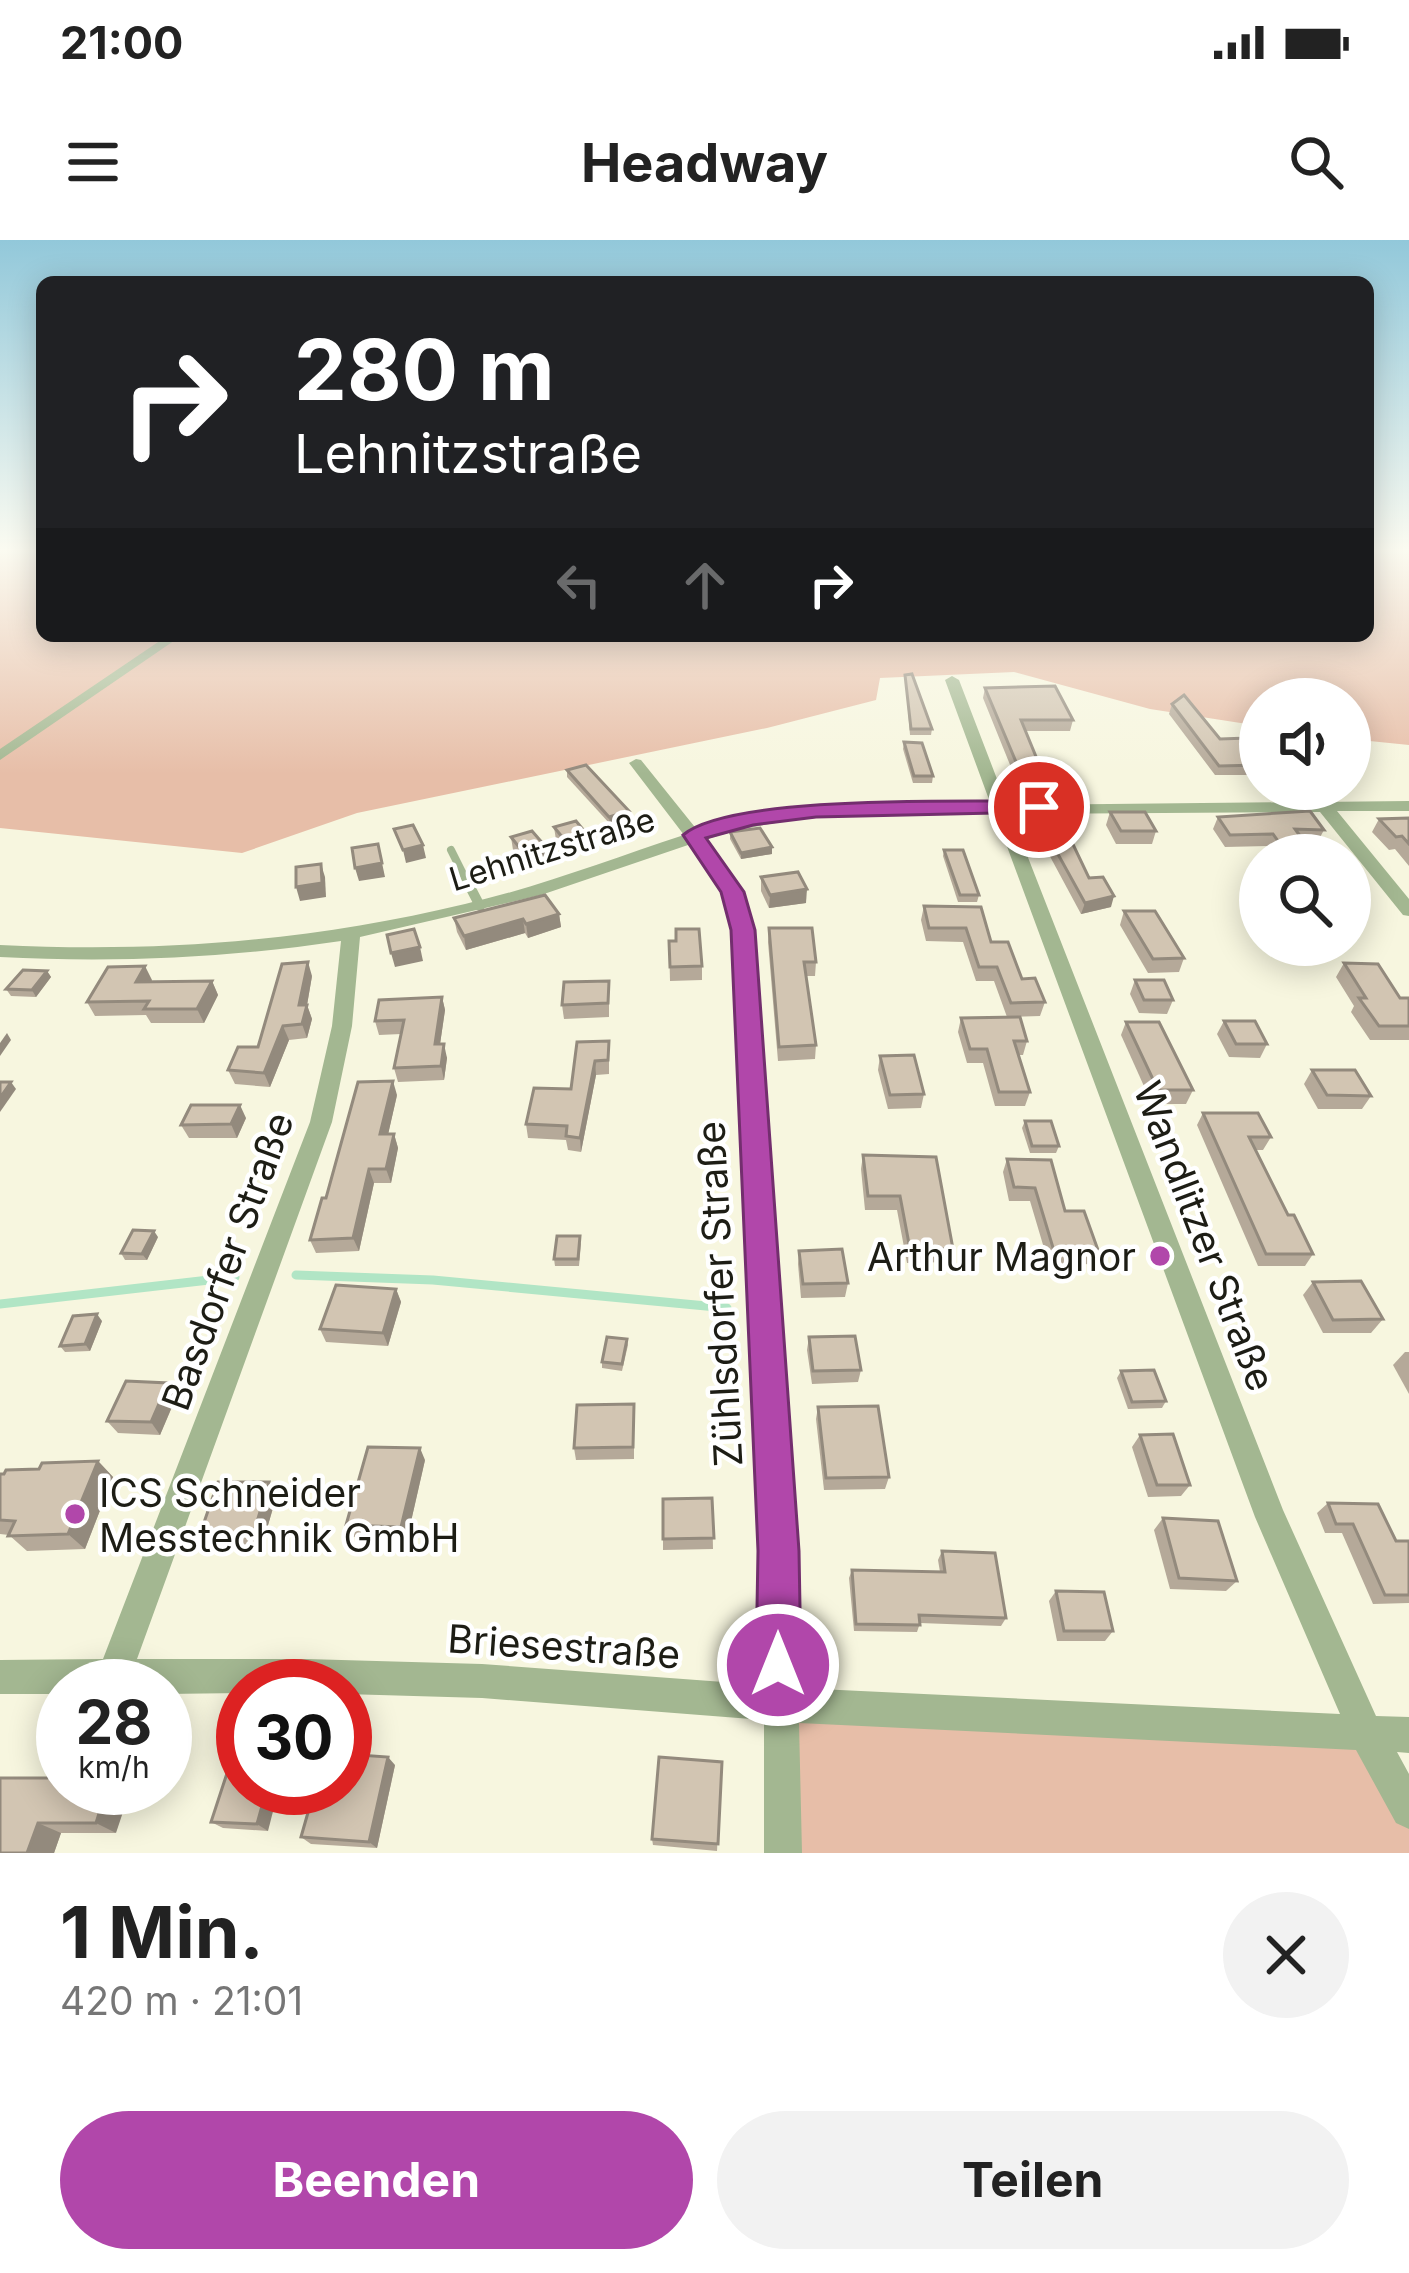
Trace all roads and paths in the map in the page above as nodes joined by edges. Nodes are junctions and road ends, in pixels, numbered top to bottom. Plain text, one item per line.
1 (166, 642) edge
2 (952, 680) dead end
3 (0, 756) edge
4 (636, 763) dead end
5 (1239, 806) edge
6 (1371, 806) edge
7 (1409, 806) edge
8 (999, 807) junction
9 (1327, 810) edge
10 (694, 835) junction
11 (451, 850) dead end
12 (480, 906) junction
13 (1409, 911) edge
14 (351, 932) junction
15 (4, 957) edge
16 (119, 1659) edge
17 (0, 1677) edge
18 (36, 1677) edge
19 (192, 1677) edge
20 (778, 1704) junction
21 (1366, 1733) junction
22 (1409, 1735) edge
23 (1409, 1810) edge
24 (783, 1853) edge

1 - 3 street
2 - 8 street, Wandlitzer Straße
4 - 10 street, Zühlsdorfer Straße
5 - 8 street, Lehnitzstraße
6 - 7 street, Lehnitzstraße
8 - 10 street, Lehnitzstraße
8 - 21 street, Wandlitzer Straße
9 - 13 street
10 - 12 street, Lehnitzstraße
10 - 20 street, Zühlsdorfer Straße
11 - 12 lane
12 - 14 street, Lehnitzstraße
14 - 15 street, Lehnitzstraße
14 - 16 street, Basdorfer Straße
17 - 18 street, Briesestraße
19 - 20 street, Briesestraße
20 - 21 street, Briesestraße
20 - 24 street, Zühlsdorfer Straße
21 - 22 street, Briesestraße
21 - 23 street, Wandlitzer Straße

